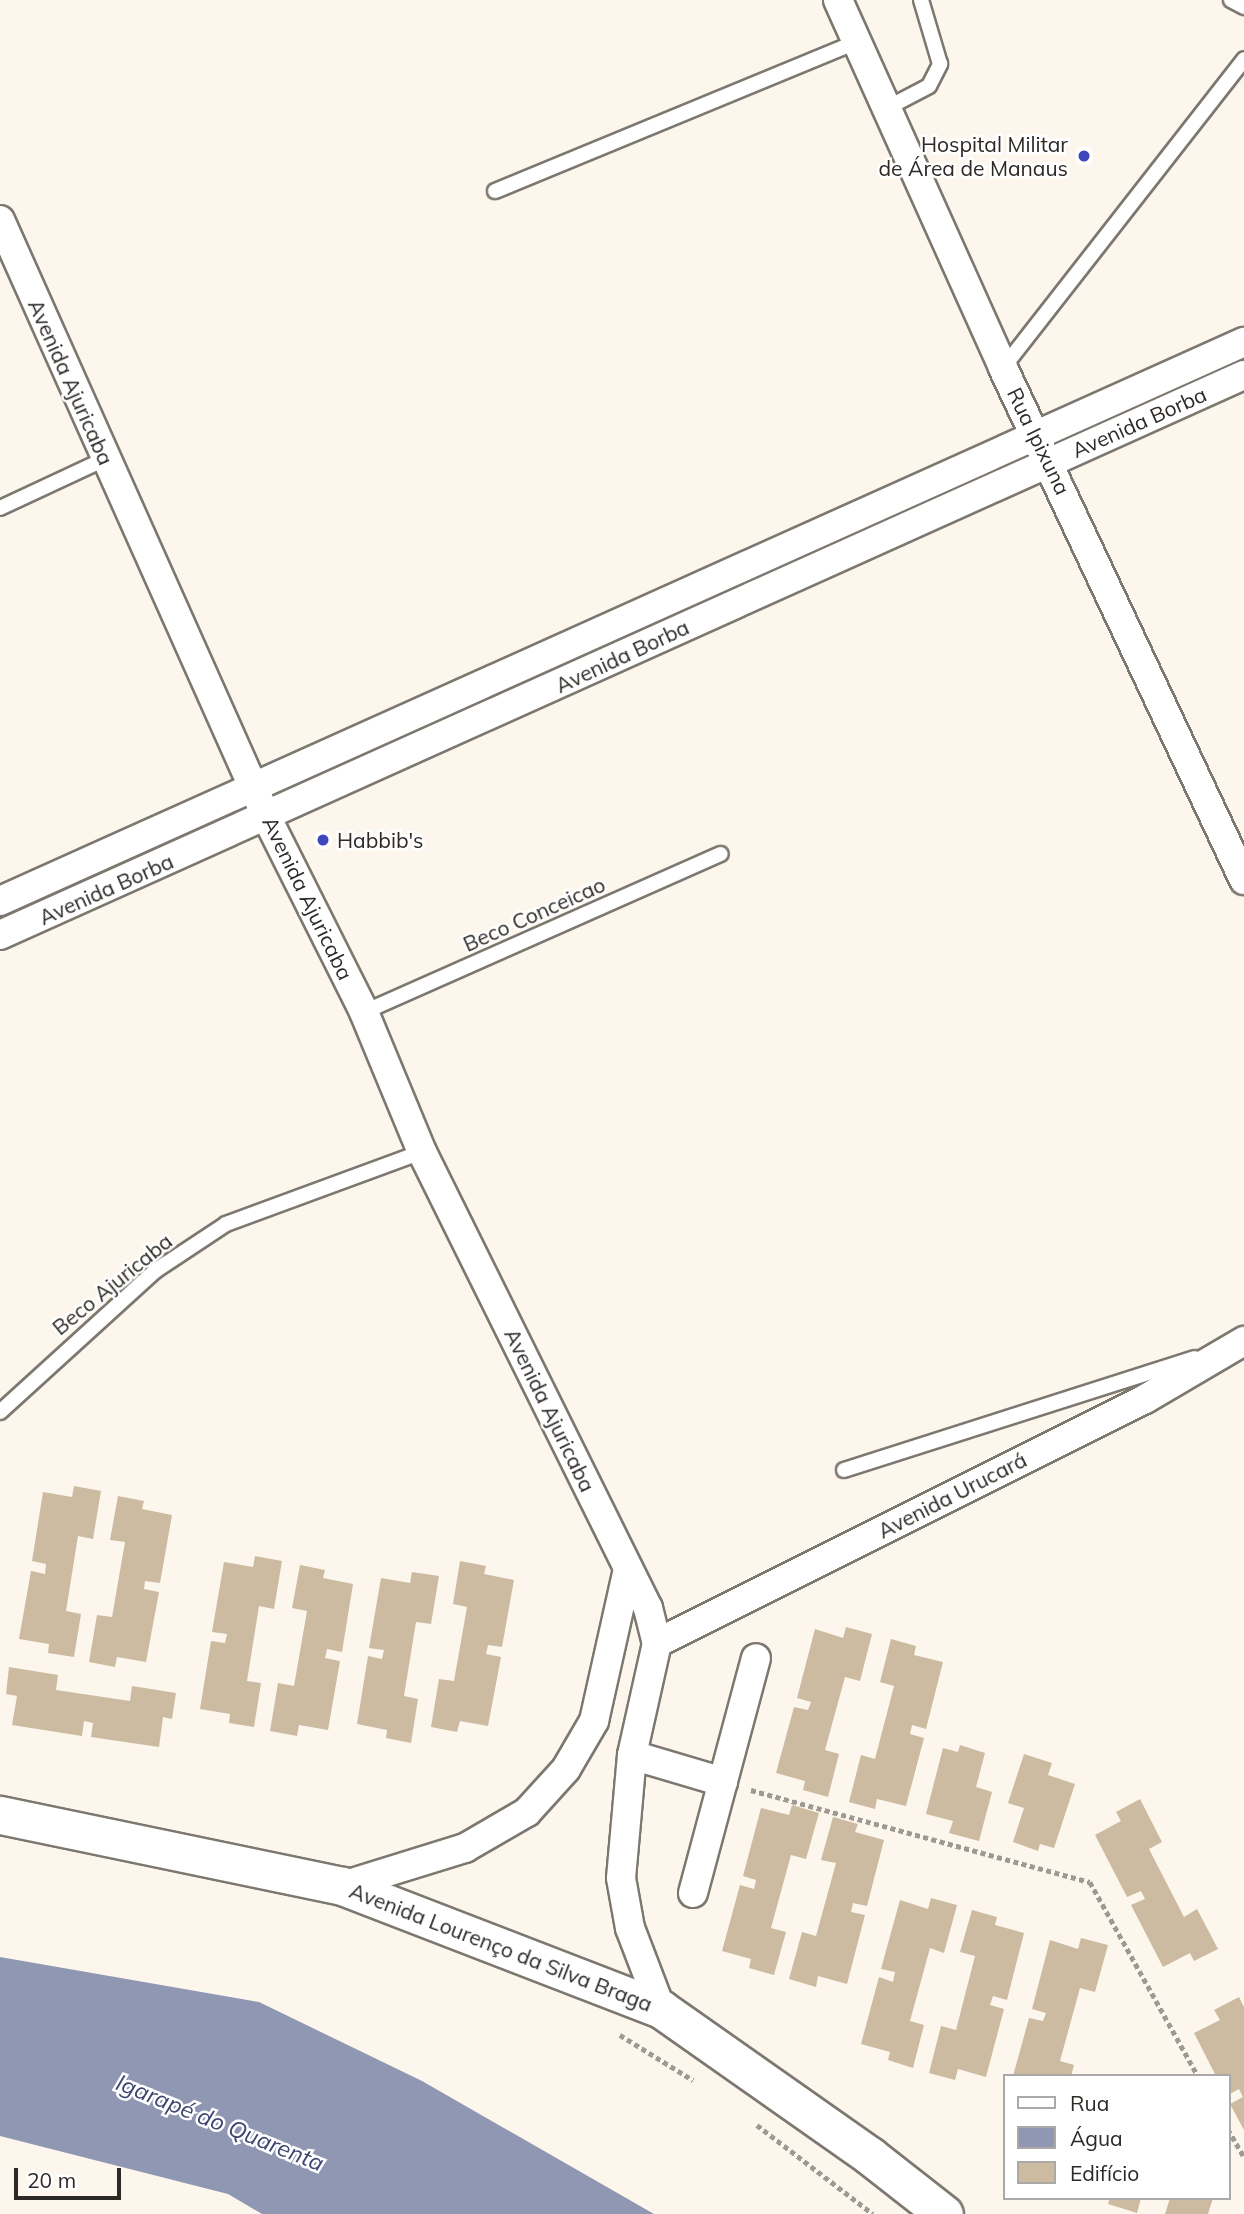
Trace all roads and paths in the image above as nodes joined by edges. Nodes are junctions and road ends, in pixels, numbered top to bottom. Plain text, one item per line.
1 (838, 0) edge
2 (921, 0) edge
3 (1231, 0) edge
4 (1244, 7) edge
5 (857, 41) junction
6 (1244, 60) edge
7 (887, 108) junction
8 (495, 191) dead end
9 (1, 222) edge
10 (1244, 342) edge
11 (1003, 368) junction
12 (1244, 375) edge
13 (1036, 433) junction
14 (105, 459) junction
15 (1050, 462) junction
16 (0, 508) edge
17 (255, 789) junction
18 (267, 818) junction
19 (721, 854) dead end
20 (1244, 880) edge
21 (0, 901) edge
22 (0, 936) edge
23 (364, 1012) junction
24 (422, 1153) junction
25 (1239, 1344) edge
26 (0, 1412) edge
27 (844, 1470) dead end
28 (628, 1569) junction
29 (657, 1643) junction
30 (756, 1658) dead end
31 (632, 1755) junction
32 (723, 1782) junction
33 (0, 1815) edge
34 (342, 1886) junction
35 (693, 1893) dead end
36 (660, 2009) junction
37 (608, 2031) dead end
38 (1197, 2074) edge
39 (696, 2082) dead end
40 (751, 2120) dead end
41 (1230, 2132) edge
42 (1244, 2157) edge
43 (873, 2214) edge
44 (944, 2214) edge

1 - 5 street, Rua Ipixuna
2 - 7 lane
3 - 4 lane
5 - 7 street, Rua Ipixuna
5 - 8 lane
6 - 11 lane
7 - 11 street, Rua Ipixuna
9 - 14 street, Avenida Ajuricaba
10 - 13 street, Avenida Borba
11 - 13 street, Rua Ipixuna
12 - 15 street, Avenida Borba
13 - 15 street, Rua Ipixuna
13 - 17 street, Avenida Borba
14 - 16 lane
14 - 17 street, Avenida Ajuricaba
15 - 18 street, Avenida Borba
15 - 20 street, Rua Ipixuna
17 - 18 street, Avenida Ajuricaba
17 - 21 street, Avenida Borba
18 - 22 street, Avenida Borba
18 - 23 street, Avenida Ajuricaba
19 - 23 lane, Beco Conceicao
23 - 24 street, Avenida Ajuricaba
24 - 26 lane, Beco Ajuricaba
24 - 28 street, Avenida Ajuricaba
25 - 27 lane
25 - 29 street, Avenida Urucará
28 - 29 street, Avenida Ajuricaba
28 - 34 street
29 - 31 street, Avenida Ajuricaba
30 - 32 street
31 - 32 street
31 - 36 street, Avenida Ajuricaba
32 - 35 street
32 - 38 path
33 - 34 street, Avenida Lourenço da Silva Braga
34 - 36 street, Avenida Lourenço da Silva Braga
36 - 44 street, Avenida Lourenço da Silva Braga
37 - 39 path
40 - 43 path
41 - 42 path

